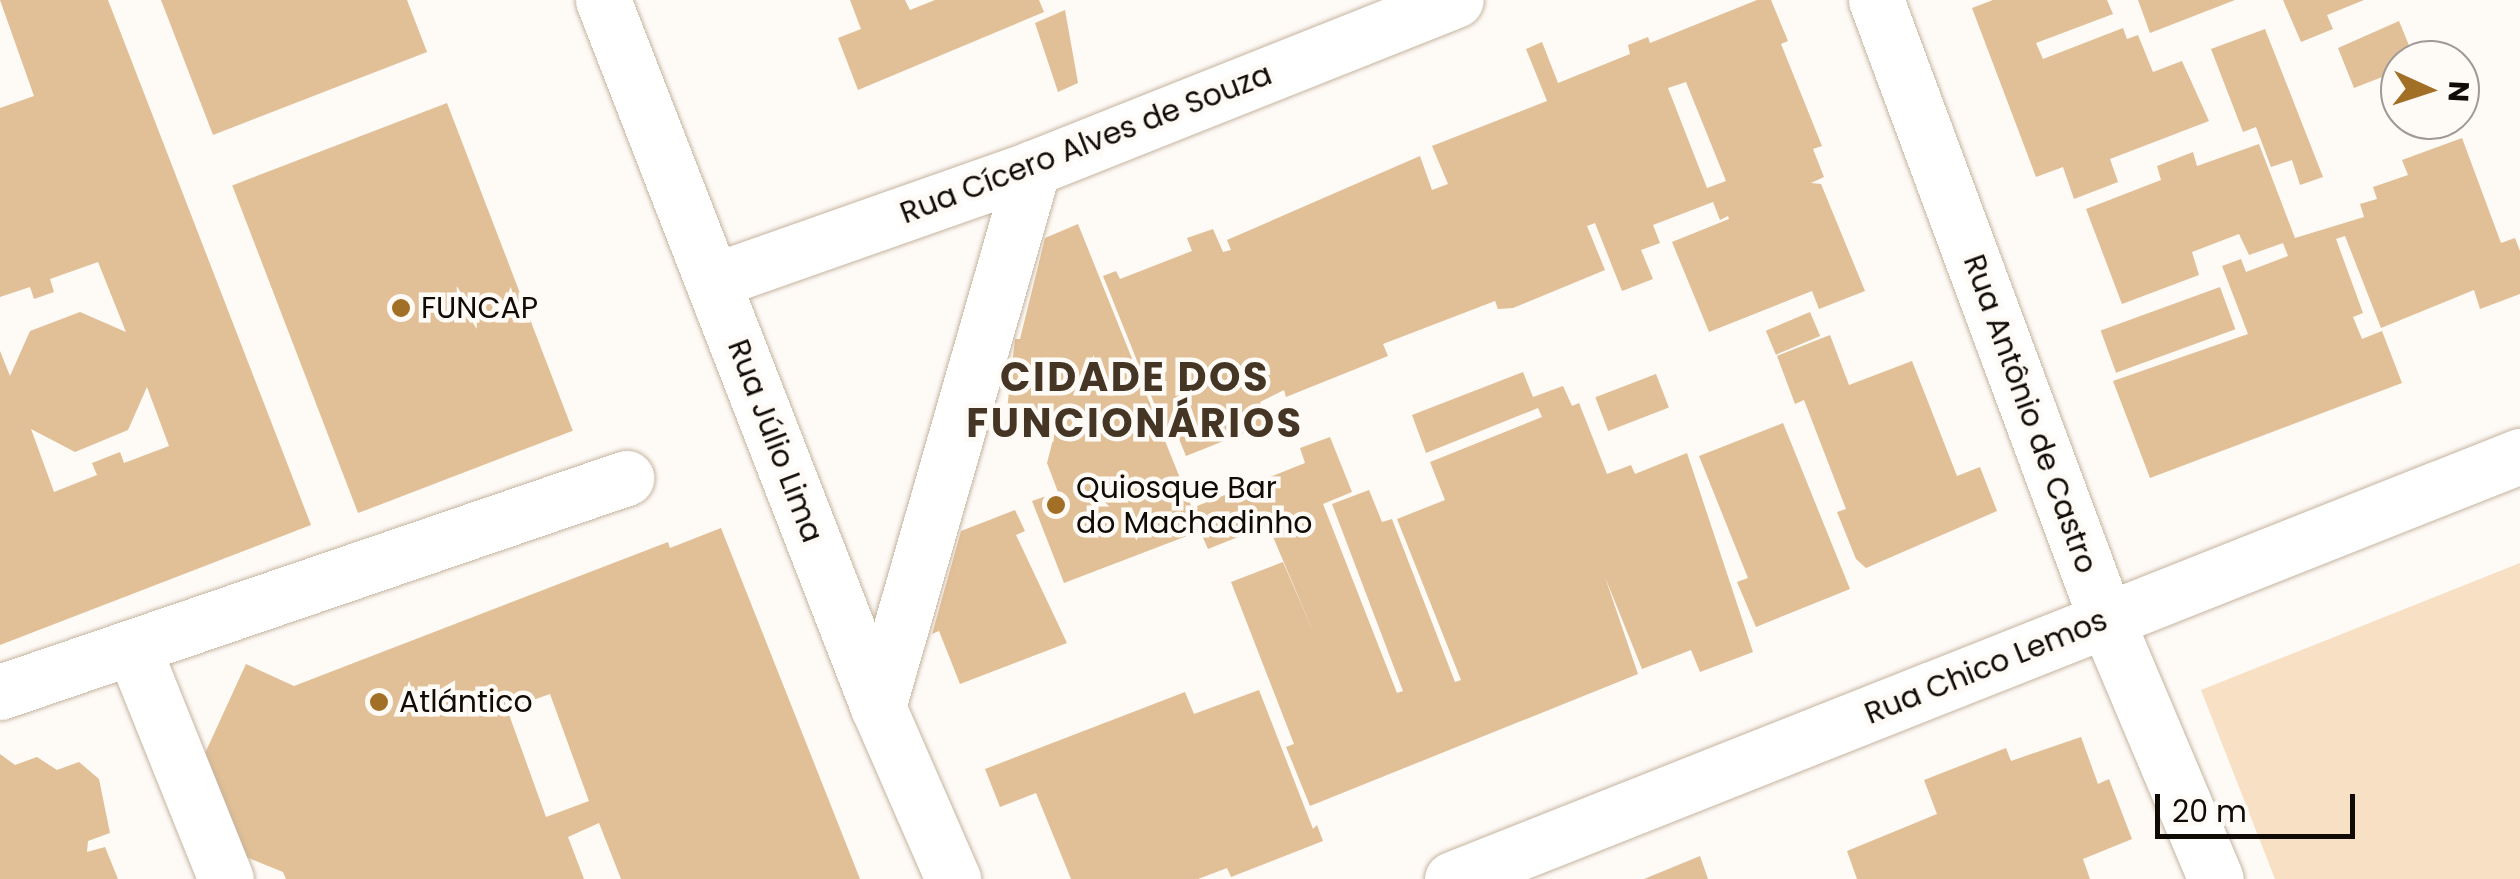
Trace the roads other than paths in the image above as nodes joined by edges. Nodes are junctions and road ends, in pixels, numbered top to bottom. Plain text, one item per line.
1 (604, 0) edge
2 (1456, 0) edge
3 (1876, 0) edge
4 (1033, 168) junction
5 (713, 281) junction
6 (2520, 456) edge
7 (626, 478) dead end
8 (2106, 619) junction
9 (134, 648) junction
10 (0, 692) edge
11 (878, 707) junction
12 (226, 879) edge
13 (954, 879) edge
14 (1452, 879) edge
15 (2216, 879) edge

1 - 5 street, Rua Júlio Lima
2 - 4 street, Rua Cícero Alves de Souza
3 - 8 street, Rua Antônio de Castro
4 - 5 street, Rua Cícero Alves de Souza
4 - 11 street
5 - 11 street, Rua Júlio Lima
6 - 8 street, Rua Chico Lemos
7 - 9 street
8 - 14 street, Rua Chico Lemos
8 - 15 street, Rua Antônio de Castro
9 - 10 street
9 - 12 street
11 - 13 street, Rua Júlio Lima

